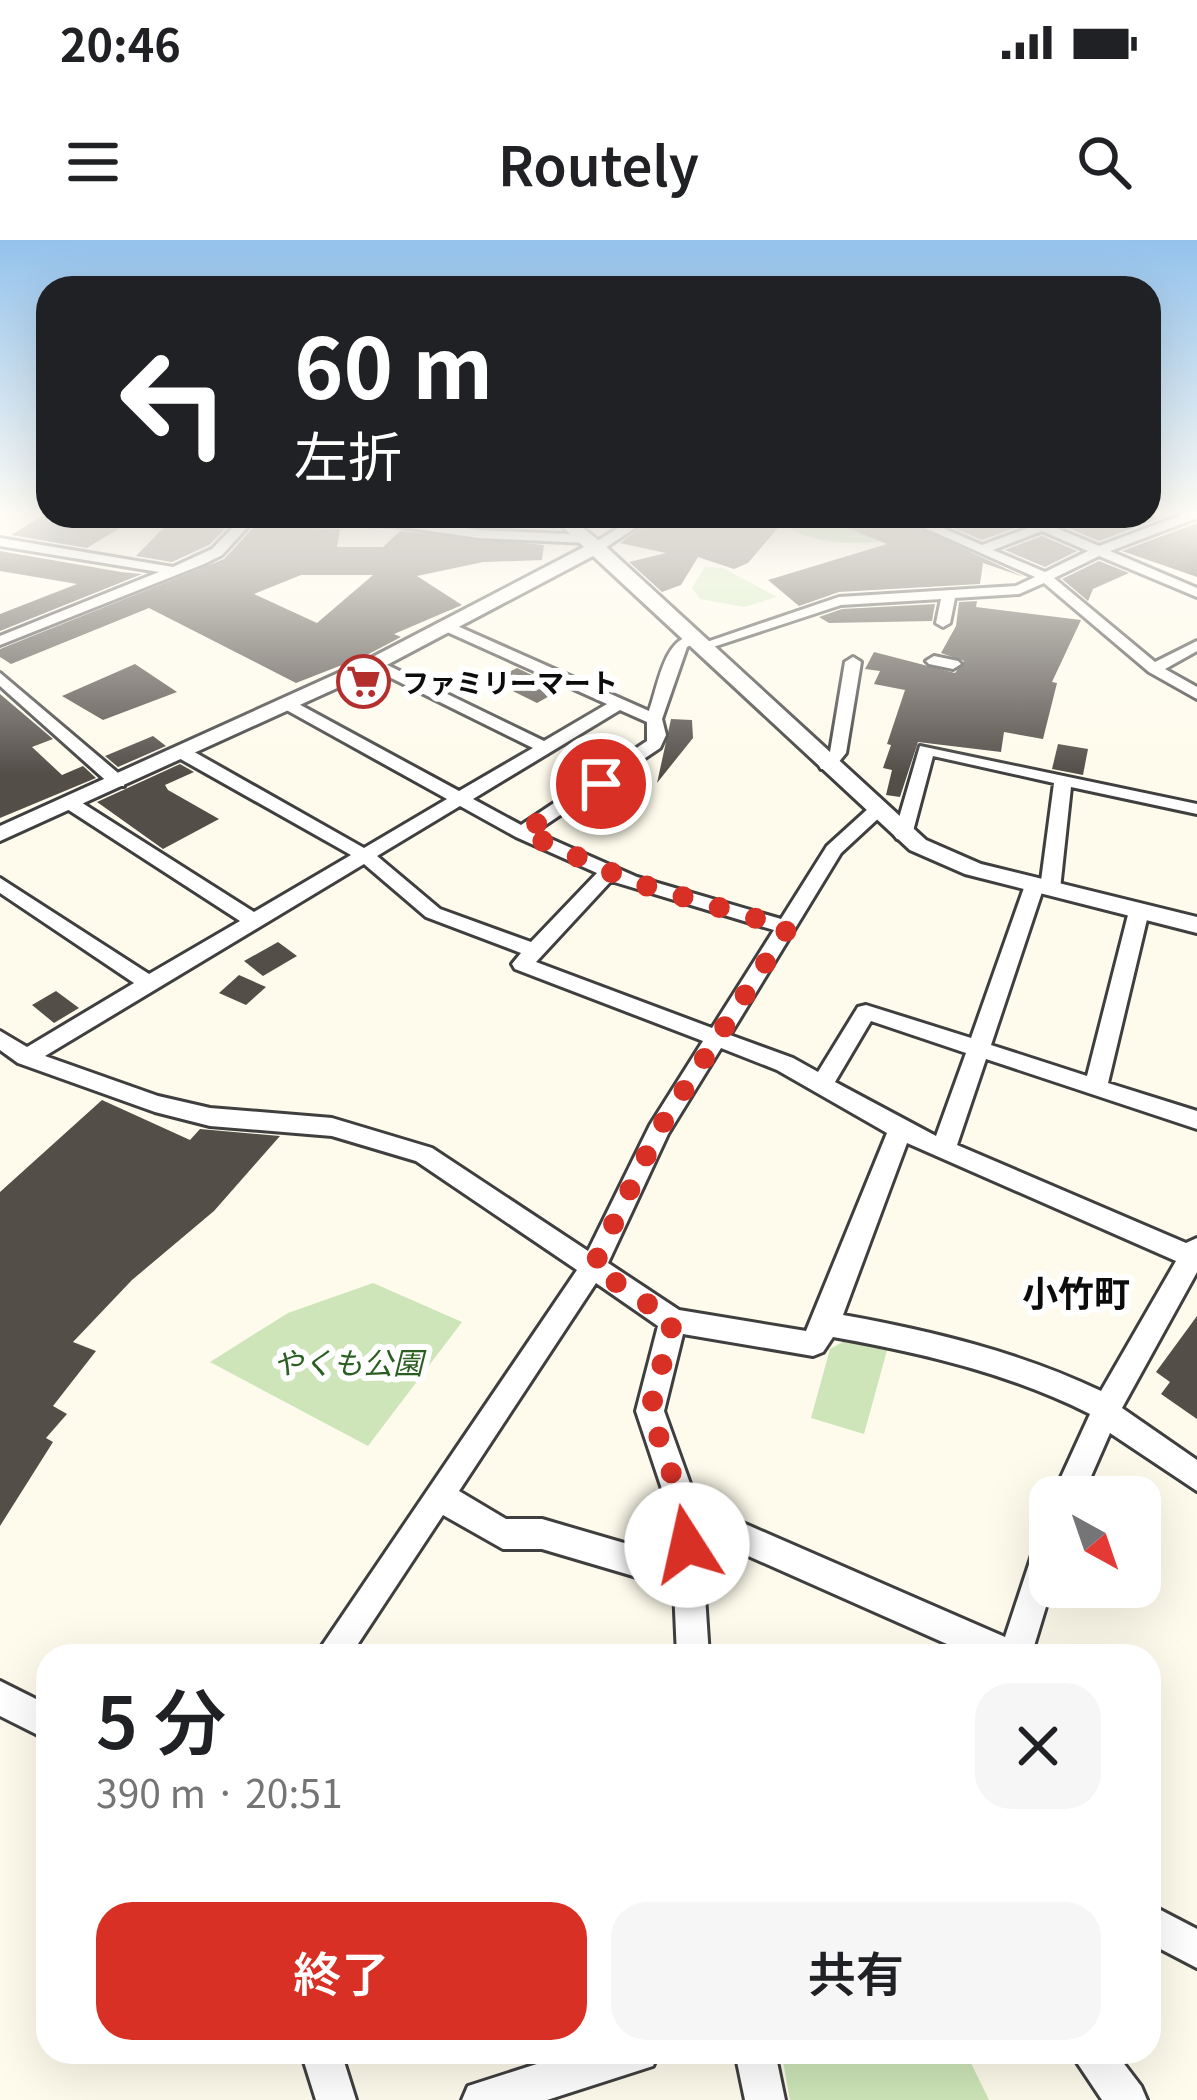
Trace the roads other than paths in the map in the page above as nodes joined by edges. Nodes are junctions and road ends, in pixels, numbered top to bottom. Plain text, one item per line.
1 (105, 600) edge
2 (497, 600) edge
3 (653, 600) edge
4 (899, 600) edge
5 (948, 600) edge
6 (1071, 600) edge
7 (944, 622) dead end
8 (450, 628) junction
9 (0, 641) edge
10 (698, 642) junction
11 (1197, 645) edge
12 (934, 661) dead end
13 (854, 662) dead end
14 (374, 664) junction
15 (953, 664) dead end
16 (1154, 669) junction
17 (0, 678) edge
18 (1197, 694) edge
19 (287, 704) junction
20 (619, 704) junction
21 (654, 719) junction
22 (544, 748) junction
23 (183, 753) junction
24 (826, 765) junction
25 (1063, 778) junction
26 (118, 782) junction
27 (459, 798) junction
28 (70, 803) junction
29 (1197, 809) edge
30 (876, 812) junction
31 (523, 832) junction
32 (0, 834) edge
33 (903, 835) junction
34 (364, 855) junction
35 (617, 874) junction
36 (0, 884) edge
37 (1042, 887) junction
38 (1138, 911) junction
39 (254, 921) junction
40 (1197, 925) edge
41 (788, 928) junction
42 (534, 951) junction
43 (149, 983) junction
44 (717, 1037) junction
45 (0, 1040) edge
46 (980, 1048) junction
47 (26, 1057) junction
48 (822, 1084) junction
49 (1096, 1086) junction
50 (1197, 1120) edge
51 (900, 1130) junction
52 (944, 1148) junction
53 (1194, 1253) edge
54 (593, 1267) junction
55 (673, 1321) junction
56 (826, 1324) junction
57 (1106, 1410) junction
58 (1076, 1476) edge
59 (1197, 1477) edge
60 (438, 1496) junction
61 (685, 1513) junction
62 (689, 1577) junction
63 (1029, 1608) edge
64 (339, 1644) edge
65 (692, 1644) edge
66 (985, 1644) edge
67 (1017, 1644) edge
68 (0, 1698) edge
69 (36, 1717) edge
70 (1161, 1929) edge
71 (1197, 1948) edge
72 (325, 2064) edge
73 (600, 2064) edge
74 (758, 2064) edge
75 (1099, 2064) edge
76 (336, 2100) edge
77 (482, 2100) edge
78 (765, 2100) edge
79 (1127, 2100) edge

1 - 9 street
2 - 8 street
3 - 10 street
4 - 10 street
5 - 7 street
6 - 16 street
8 - 14 street
8 - 20 street
10 - 21 street
10 - 24 street
11 - 16 street
12 - 15 street
13 - 24 street
14 - 19 street
14 - 22 street
16 - 18 street
17 - 26 street
19 - 23 street
19 - 27 street
20 - 21 street
20 - 22 street
21 - 31 street
22 - 27 street
23 - 26 street
23 - 34 street
24 - 30 street
25 - 29 street
25 - 33 street
25 - 37 street
26 - 28 street
27 - 31 street
27 - 34 street
28 - 32 street
28 - 39 street
30 - 33 street
30 - 41 street
31 - 35 street
33 - 37 street
34 - 39 street
34 - 42 street
35 - 41 street
35 - 42 street
36 - 43 street
37 - 38 street
37 - 46 street
38 - 40 street
38 - 49 street
39 - 43 street
41 - 44 street
42 - 44 street
43 - 47 street
44 - 48 street
44 - 54 street
45 - 47 street
46 - 48 street
46 - 49 street
46 - 52 street
47 - 54 street
48 - 51 street
49 - 50 street
51 - 52 street
51 - 56 street
52 - 53 street
53 - 57 street
54 - 55 street
54 - 60 street
55 - 56 street
55 - 61 street
56 - 57 street
57 - 58 street
57 - 59 street
60 - 62 street
60 - 64 street
61 - 62 street
61 - 66 street
62 - 65 street
63 - 67 street
68 - 69 street
70 - 71 street
72 - 76 street
73 - 77 street
74 - 78 street
75 - 79 street

